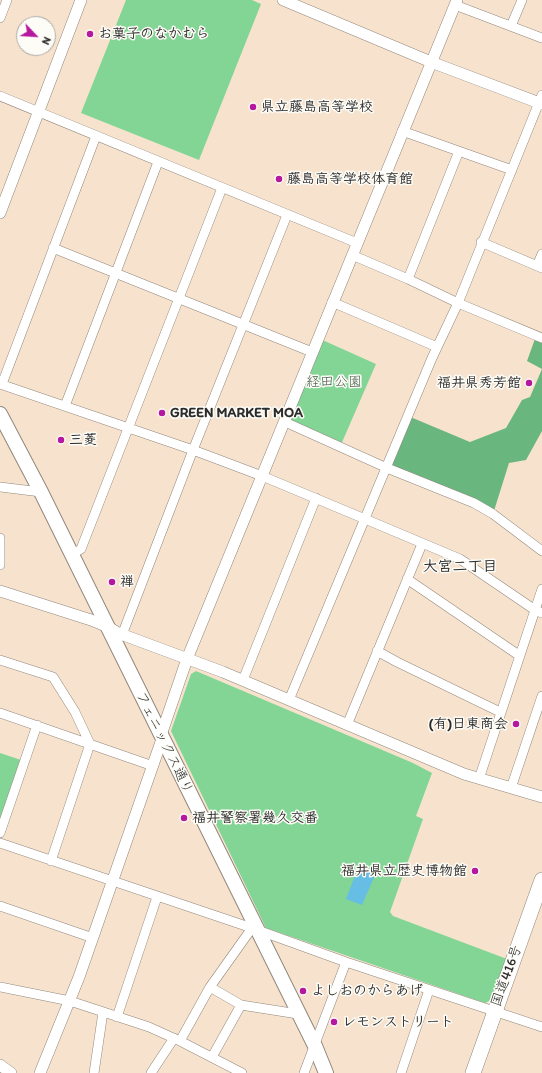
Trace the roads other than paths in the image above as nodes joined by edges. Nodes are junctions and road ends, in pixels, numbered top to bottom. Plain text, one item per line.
1 (7, 0) edge
2 (81, 0) edge
3 (284, 0) edge
4 (522, 0) edge
5 (456, 2) edge
6 (0, 18) edge
7 (511, 26) junction
8 (542, 38) edge
9 (431, 62) junction
10 (0, 96) edge
11 (541, 101) edge
12 (38, 112) junction
13 (402, 132) junction
14 (96, 136) junction
15 (459, 151) junction
16 (158, 162) junction
17 (512, 170) junction
18 (222, 188) junction
19 (0, 212) edge
20 (287, 214) junction
21 (481, 242) junction
22 (357, 243) junction
23 (53, 248) junction
24 (542, 254) edge
25 (352, 256) junction
26 (540, 267) edge
27 (116, 274) junction
28 (408, 279) junction
29 (179, 299) junction
30 (332, 302) junction
31 (458, 303) junction
32 (243, 325) junction
33 (542, 338) edge
34 (437, 347) junction
35 (312, 352) junction
36 (1, 384) edge
37 (65, 406) junction
38 (0, 414) edge
39 (285, 422) junction
40 (127, 428) junction
41 (193, 450) junction
42 (387, 468) junction
43 (262, 476) junction
44 (0, 487) edge
45 (41, 492) junction
46 (316, 498) junction
47 (365, 519) junction
48 (0, 538) edge
49 (422, 544) junction
50 (542, 551) edge
51 (71, 555) junction
52 (0, 565) edge
53 (407, 579) junction
54 (542, 589) edge
55 (0, 591) edge
56 (538, 612) edge
57 (108, 627) junction
58 (122, 635) junction
59 (377, 651) junction
60 (520, 656) junction
61 (187, 659) junction
62 (0, 660) edge
63 (243, 680) junction
64 (542, 696) edge
65 (289, 700) junction
66 (500, 712) junction
67 (0, 713) edge
68 (37, 725) junction
69 (347, 725) junction
70 (161, 737) junction
71 (90, 744) junction
72 (153, 766) junction
73 (479, 779) junction
74 (511, 788) junction
75 (542, 797) edge
76 (0, 833) edge
77 (0, 843) edge
78 (51, 861) junction
79 (542, 880) edge
80 (112, 882) junction
81 (157, 897) junction
82 (0, 906) edge
83 (255, 929) junction
84 (93, 938) junction
85 (346, 962) junction
86 (0, 987) edge
87 (210, 987) junction
88 (429, 990) junction
89 (70, 1001) junction
90 (241, 1005) junction
91 (103, 1012) junction
92 (495, 1012) junction
93 (298, 1014) junction
94 (117, 1016) junction
95 (542, 1027) edge
96 (177, 1039) junction
97 (315, 1046) junction
98 (212, 1057) junction
99 (0, 1066) edge
100 (11, 1073) edge
101 (40, 1073) edge
102 (94, 1073) edge
103 (151, 1073) edge
104 (242, 1073) edge
105 (304, 1073) edge
106 (326, 1073) edge
107 (401, 1073) edge
108 (474, 1073) edge

1 - 6 street
2 - 12 street
3 - 9 street
4 - 7 street
5 - 7 street
5 - 9 street
7 - 8 street
9 - 11 street
9 - 13 street
10 - 12 street
11 - 17 street
12 - 14 street
12 - 19 street
13 - 15 street
13 - 22 street
14 - 16 street
14 - 23 street
15 - 17 street
15 - 28 street
16 - 18 street
16 - 27 street
17 - 21 street
18 - 20 street
18 - 29 street
20 - 22 street
20 - 32 street
21 - 26 street
21 - 31 street
22 - 25 street
23 - 27 street
23 - 36 street
24 - 26 street
25 - 28 street
25 - 30 street
27 - 29 street
27 - 37 street
28 - 31 street
29 - 32 street
29 - 40 street
30 - 34 street
30 - 35 street
31 - 33 street
31 - 34 street
32 - 35 street
32 - 41 street
34 - 42 street
35 - 39 street
36 - 37 street
37 - 40 street
38 - 45 main road, フェニックス通り
39 - 42 street
39 - 43 street
40 - 41 street
40 - 51 street
41 - 43 street
41 - 58 street
42 - 47 street
42 - 50 street
43 - 46 street
43 - 61 street
44 - 45 street
45 - 51 main road, フェニックス通り
46 - 47 street
46 - 63 street
47 - 49 street
47 - 65 street
48 - 52 street
49 - 53 street
49 - 56 street
51 - 57 main road, フェニックス通り
53 - 59 street
53 - 60 street
54 - 56 street
55 - 57 street
56 - 60 street
57 - 58 street
57 - 70 main road, フェニックス通り
58 - 61 street
59 - 66 street
59 - 69 street
60 - 66 street
61 - 63 street
61 - 70 street
62 - 71 street
63 - 65 street
64 - 74 street
65 - 69 street
66 - 73 street
67 - 68 street
68 - 71 street
68 - 76 street
69 - 73 street
70 - 72 street
70 - 83 main road, フェニックス通り
71 - 72 street
71 - 78 street
72 - 80 street
73 - 74 street
74 - 75 street
77 - 78 street
78 - 80 street
79 - 92 highway, 国道416号
80 - 81 street
80 - 84 street
81 - 83 street
81 - 94 street
82 - 84 street
83 - 85 street
83 - 87 street
83 - 93 main road, フェニックス通り
84 - 89 street
85 - 88 street
85 - 97 street
86 - 89 street
87 - 90 street
87 - 96 street
88 - 92 street
88 - 107 street
89 - 91 street
89 - 101 street
90 - 93 street
90 - 98 street
91 - 94 street
91 - 102 street
92 - 95 street
92 - 108 highway, 国道416号
93 - 97 main road, フェニックス通り
94 - 96 street
96 - 98 street
96 - 103 street
97 - 105 street
97 - 106 main road, フェニックス通り
98 - 104 street
99 - 100 street

